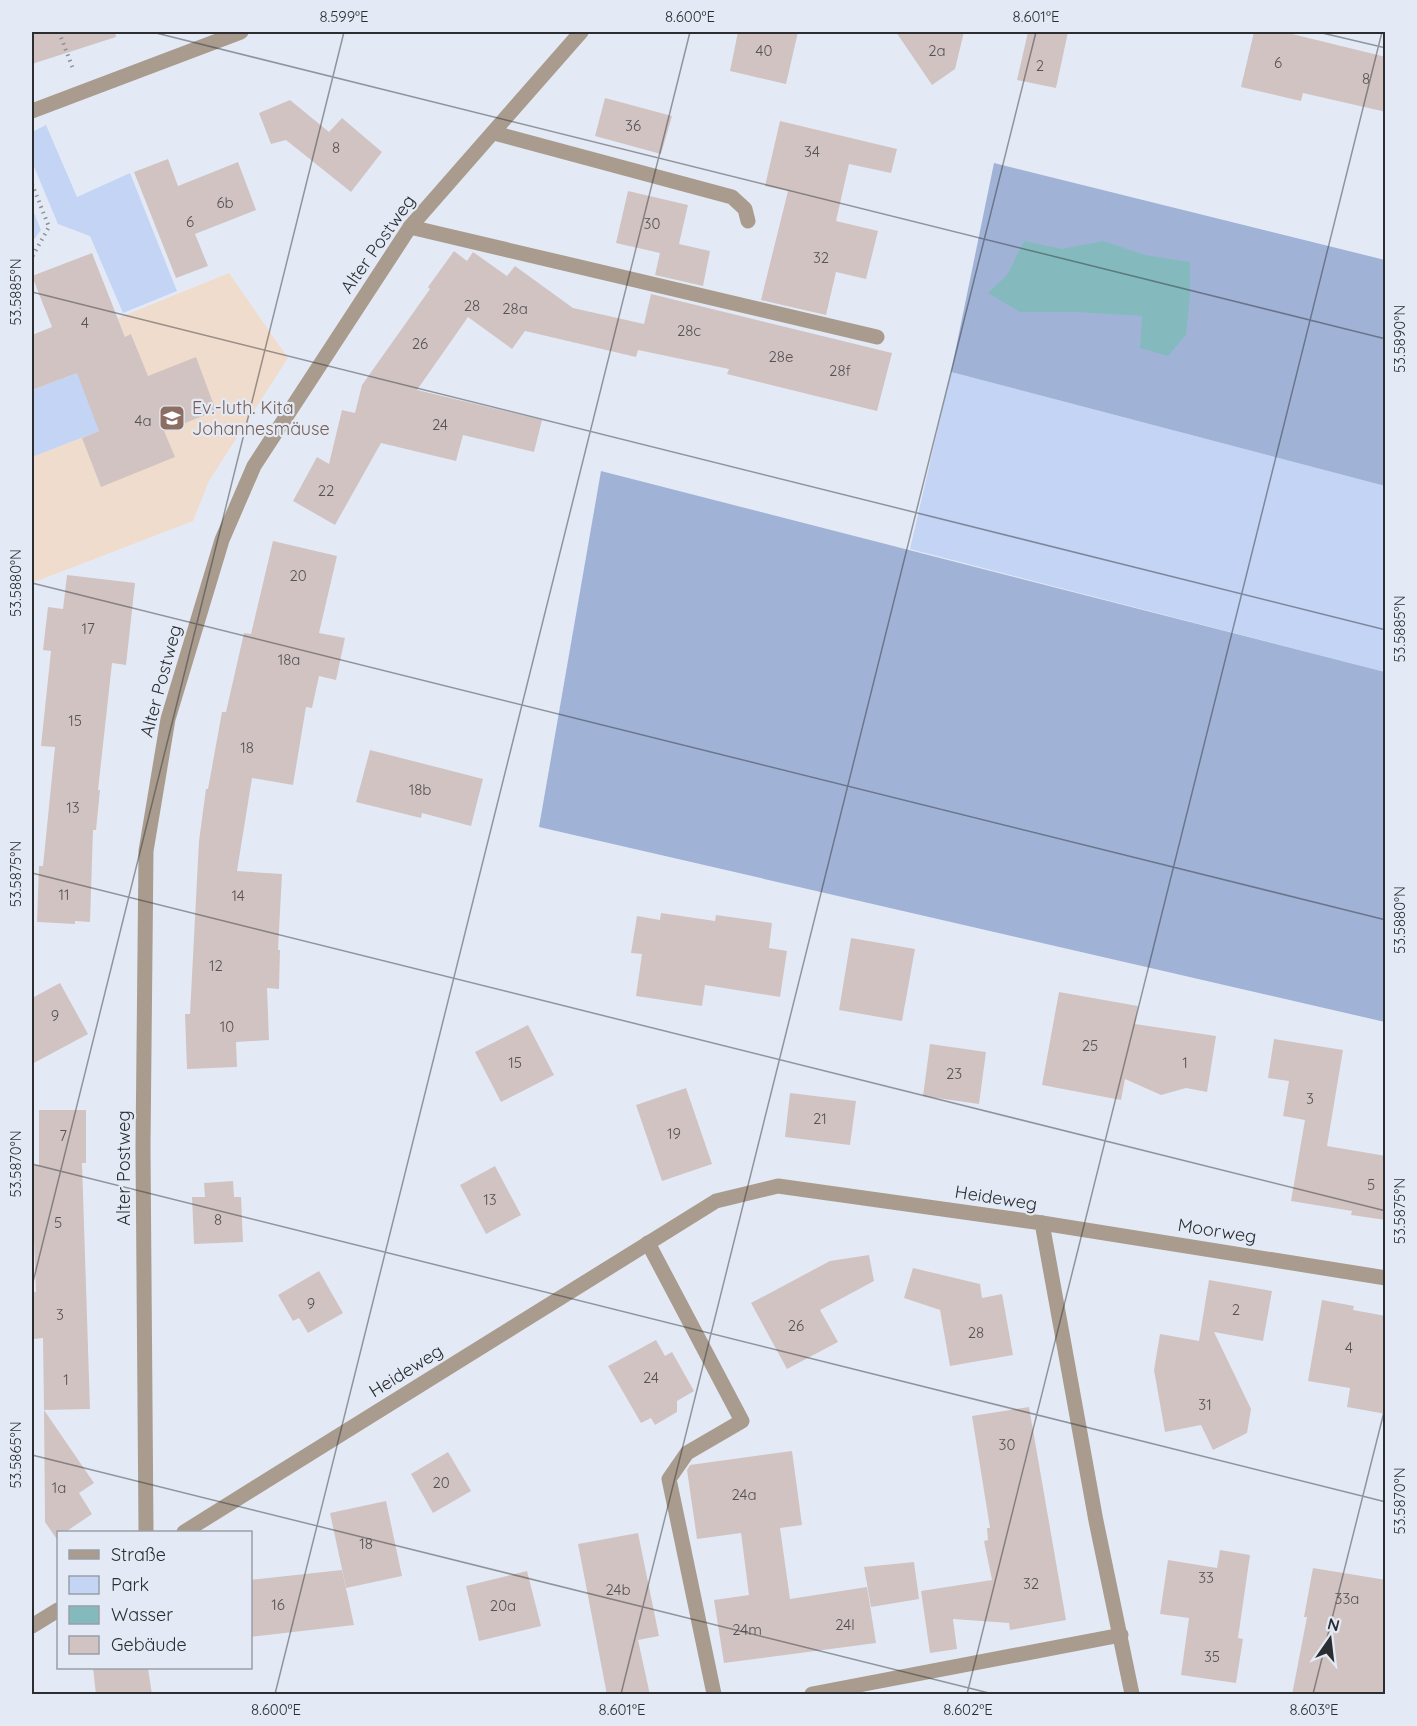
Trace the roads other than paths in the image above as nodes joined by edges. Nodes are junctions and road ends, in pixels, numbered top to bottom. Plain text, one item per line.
1 (241, 32) edge
2 (581, 32) edge
3 (32, 111) edge
4 (494, 133) junction
5 (748, 221) dead end
6 (410, 227) junction
7 (877, 337) dead end
8 (1042, 1223) junction
9 (648, 1243) junction
10 (1386, 1278) edge
11 (146, 1531) edge
12 (187, 1531) edge
13 (57, 1611) edge
14 (32, 1626) edge
15 (1121, 1635) junction
16 (714, 1695) edge
17 (812, 1695) edge
18 (1132, 1695) edge

1 - 3 street
2 - 4 street, Alter Postweg
4 - 5 street
4 - 6 street, Alter Postweg
6 - 7 street
6 - 11 street, Alter Postweg
8 - 9 street, Heideweg
8 - 10 street, Moorweg
8 - 15 street, Heideweg
9 - 12 street, Heideweg
9 - 16 street
13 - 14 street
15 - 17 street
15 - 18 street, Heideweg

